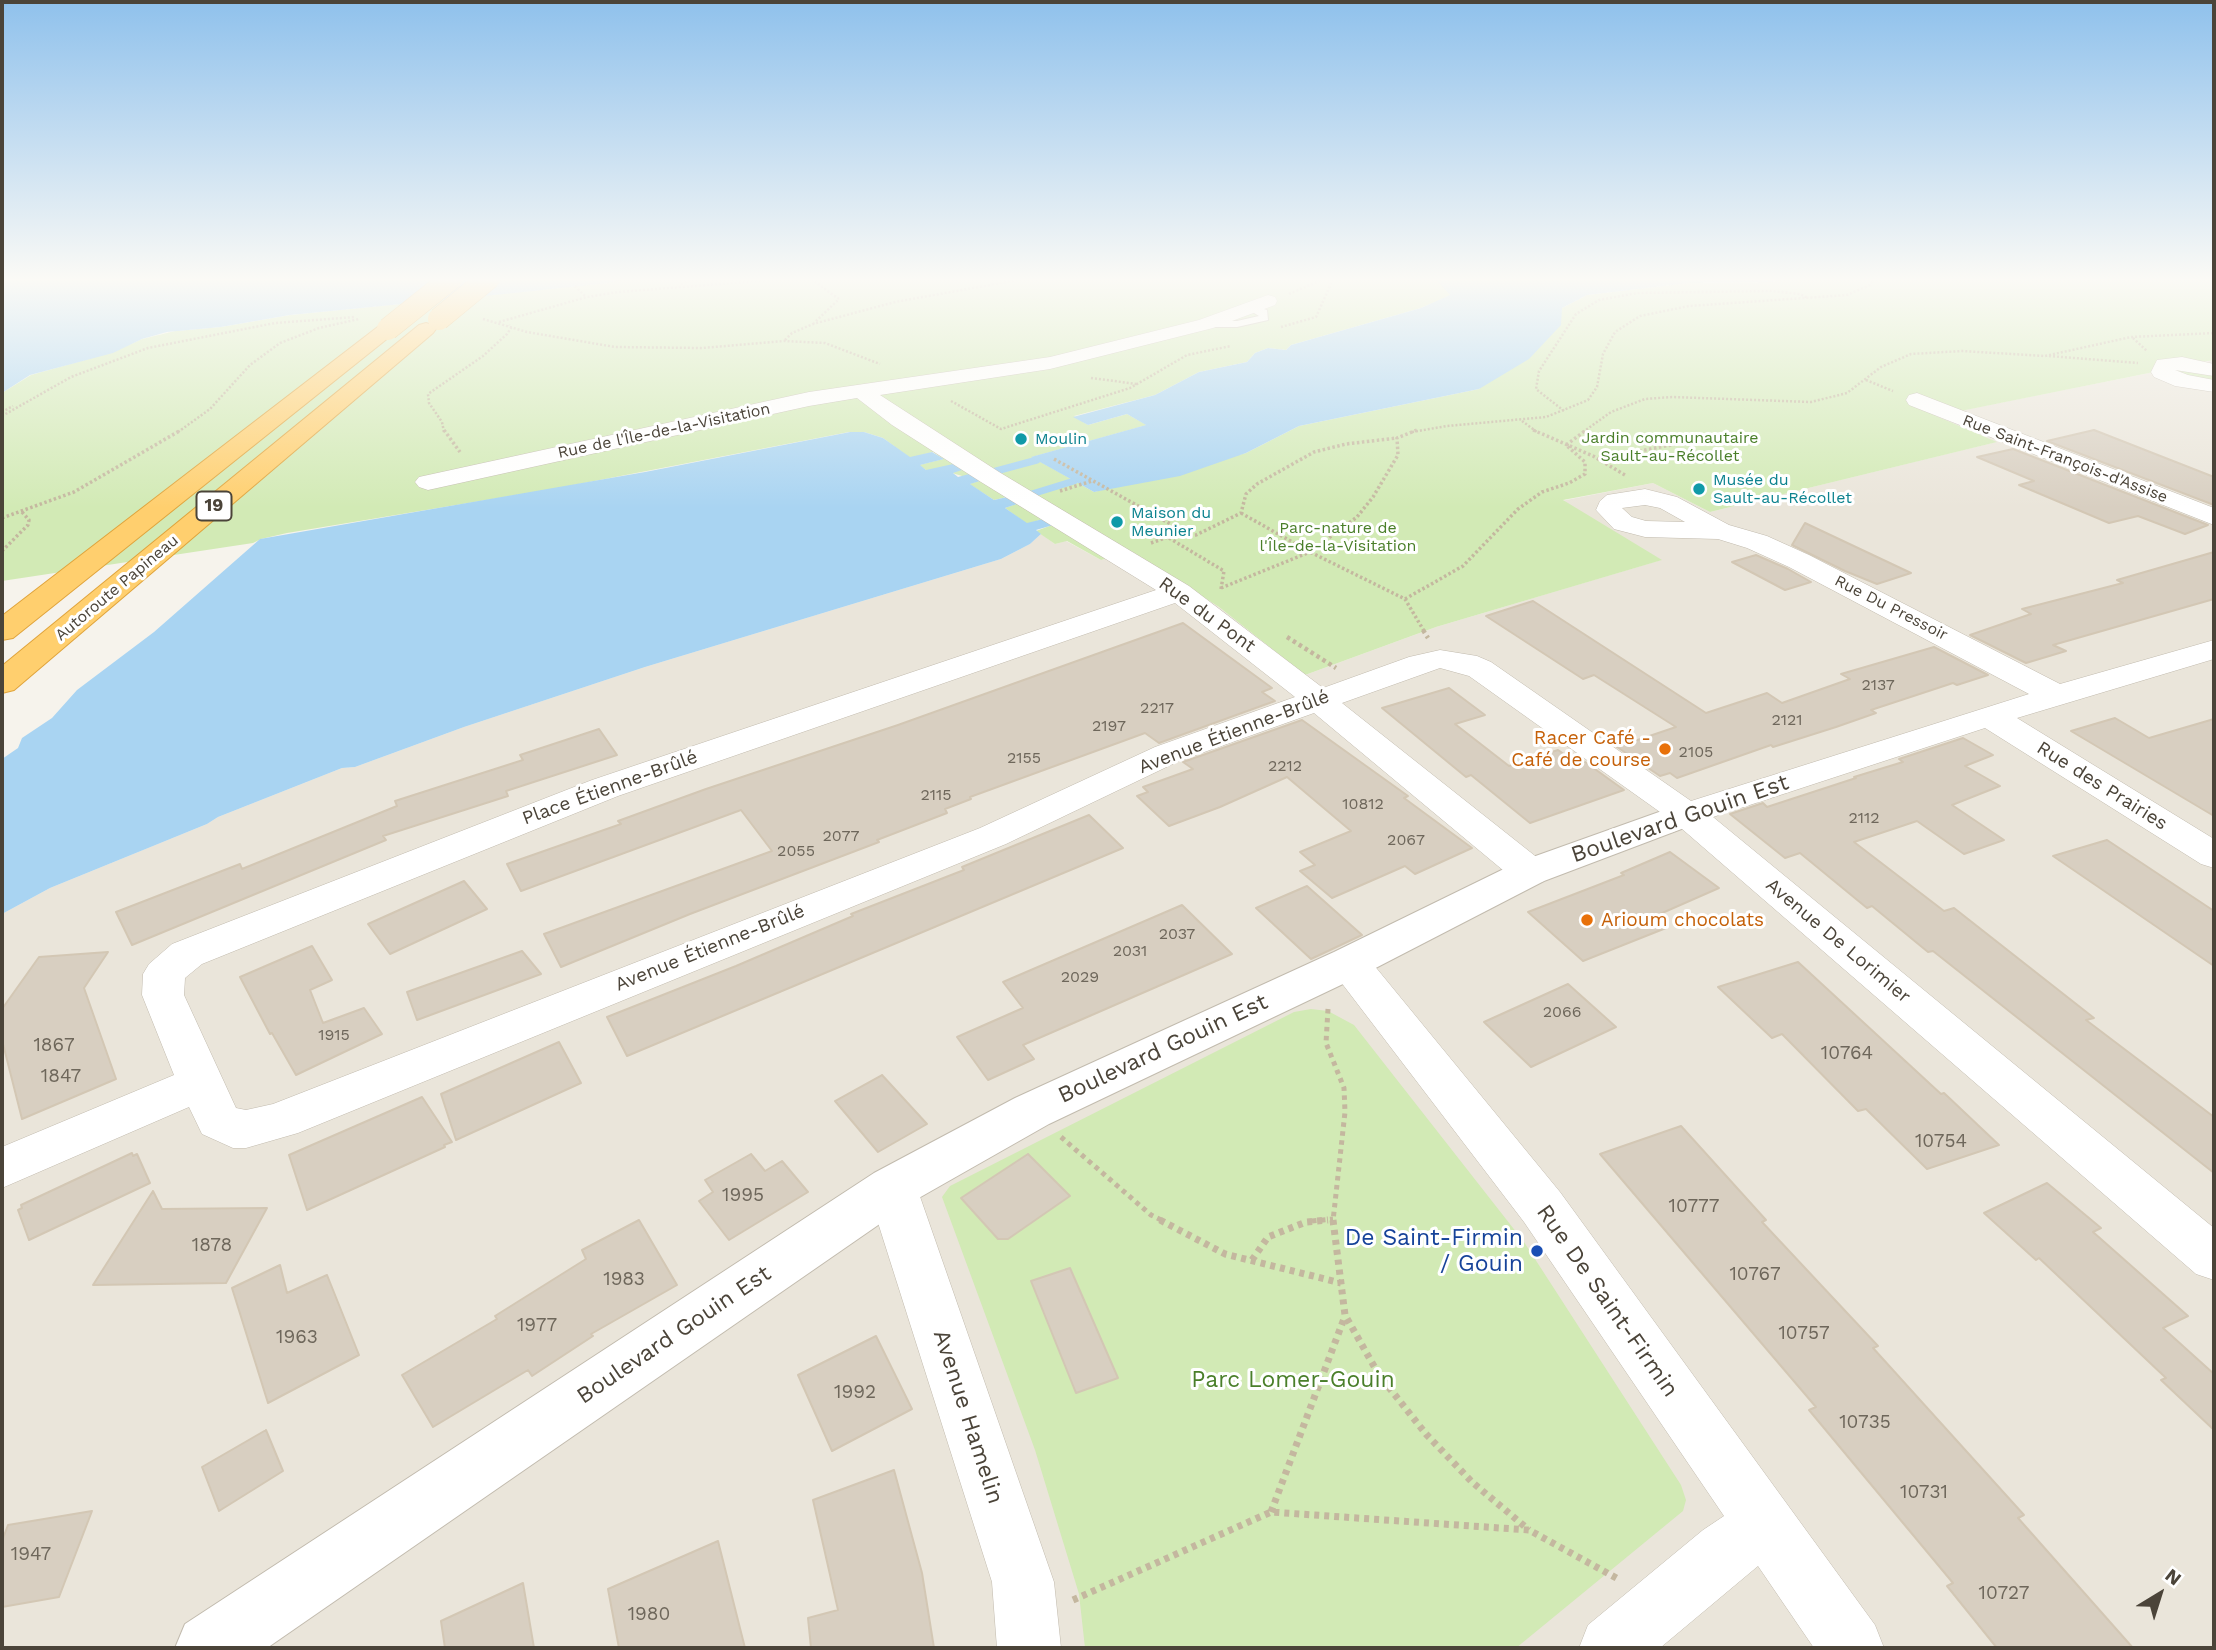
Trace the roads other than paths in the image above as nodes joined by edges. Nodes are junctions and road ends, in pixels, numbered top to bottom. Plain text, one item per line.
1 (356, 354) edge
2 (396, 354) edge
3 (1086, 354) edge
4 (2214, 370) edge
5 (2214, 386) edge
6 (862, 392) junction
7 (1917, 400) dead end
8 (428, 482) dead end
9 (2214, 517) edge
10 (1720, 531) dead end
11 (1179, 592) junction
12 (2, 631) edge
13 (2214, 649) edge
14 (1440, 659) joint
15 (2, 683) edge
16 (2058, 696) junction
17 (1319, 700) junction
18 (1990, 716) junction
19 (1687, 814) junction
20 (2214, 856) edge
21 (1530, 872) junction
22 (1338, 982) junction
23 (200, 1083) junction
24 (2, 1168) edge
25 (892, 1188) junction
26 (2214, 1258) edge
27 (1765, 1525) junction
28 (1028, 1634) edge
29 (209, 1648) edge
30 (1611, 1648) edge
31 (1852, 1648) edge

1 - 12 highway, Autoroute Papineau / 19, bridge
2 - 15 highway, Autoroute Papineau / 19, bridge
3 - 6 street, Rue de l'Île-de-la-Visitation
4 - 5 street
6 - 8 street, Rue de l'Île-de-la-Visitation
6 - 11 street, Rue du Pont
7 - 9 street, Rue Saint-François-d'Assise
10 - 16 street, Rue Du Pressoir
11 - 17 street, Rue du Pont
11 - 23 street, Place Étienne-Brûlé
13 - 16 street, Boulevard Gouin Est
14 - 17 street, Avenue Étienne-Brûlé
14 - 19 street, Avenue De Lorimier
16 - 18 street, Boulevard Gouin Est
17 - 21 street, Rue du Pont
17 - 23 street, Avenue Étienne-Brûlé
18 - 19 street, Boulevard Gouin Est
18 - 20 street, Rue des Prairies
19 - 21 street, Boulevard Gouin Est
19 - 26 street, Avenue De Lorimier
21 - 22 street, Boulevard Gouin Est
22 - 25 street, Boulevard Gouin Est
22 - 27 street, Rue De Saint-Firmin
23 - 24 street
25 - 28 street, Avenue Hamelin
25 - 29 street, Boulevard Gouin Est
27 - 30 street
27 - 31 street, Rue De Saint-Firmin

